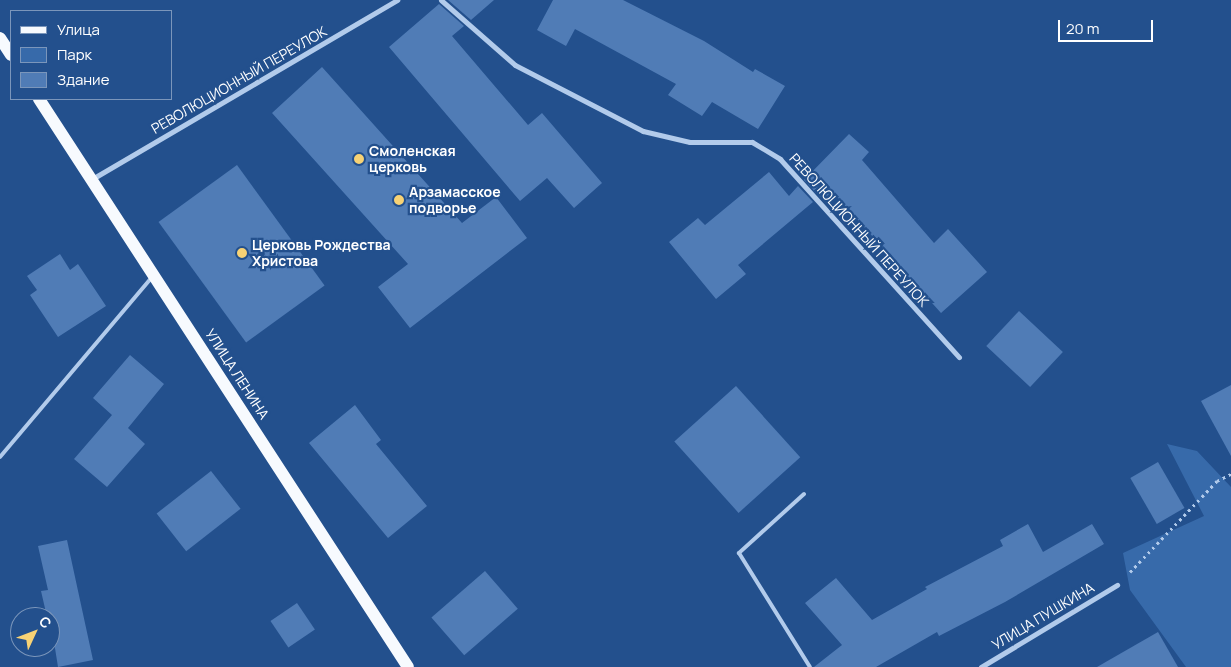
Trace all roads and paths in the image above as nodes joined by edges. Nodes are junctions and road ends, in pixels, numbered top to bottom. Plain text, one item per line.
1 (397, 0) edge
2 (441, 0) edge
3 (0, 38) edge
4 (10, 53) edge
5 (40, 100) edge
6 (92, 179) junction
7 (155, 275) junction
8 (959, 357) dead end
9 (0, 457) edge
10 (1231, 474) edge
11 (804, 494) dead end
12 (1117, 584) joint
13 (408, 667) edge
14 (810, 667) edge
15 (981, 667) edge

1 - 6 street, РЕВОЛЮЦИОННЫЙ ПЕРЕУЛОК
2 - 8 street, РЕВОЛЮЦИОННЫЙ ПЕРЕУЛОК
3 - 4 main road
5 - 6 main road, УЛИЦА ЛЕНИНА
6 - 7 main road, УЛИЦА ЛЕНИНА
7 - 9 lane
7 - 13 main road, УЛИЦА ЛЕНИНА
10 - 12 path
11 - 14 lane
12 - 15 street, УЛИЦА ПУШКИНА

